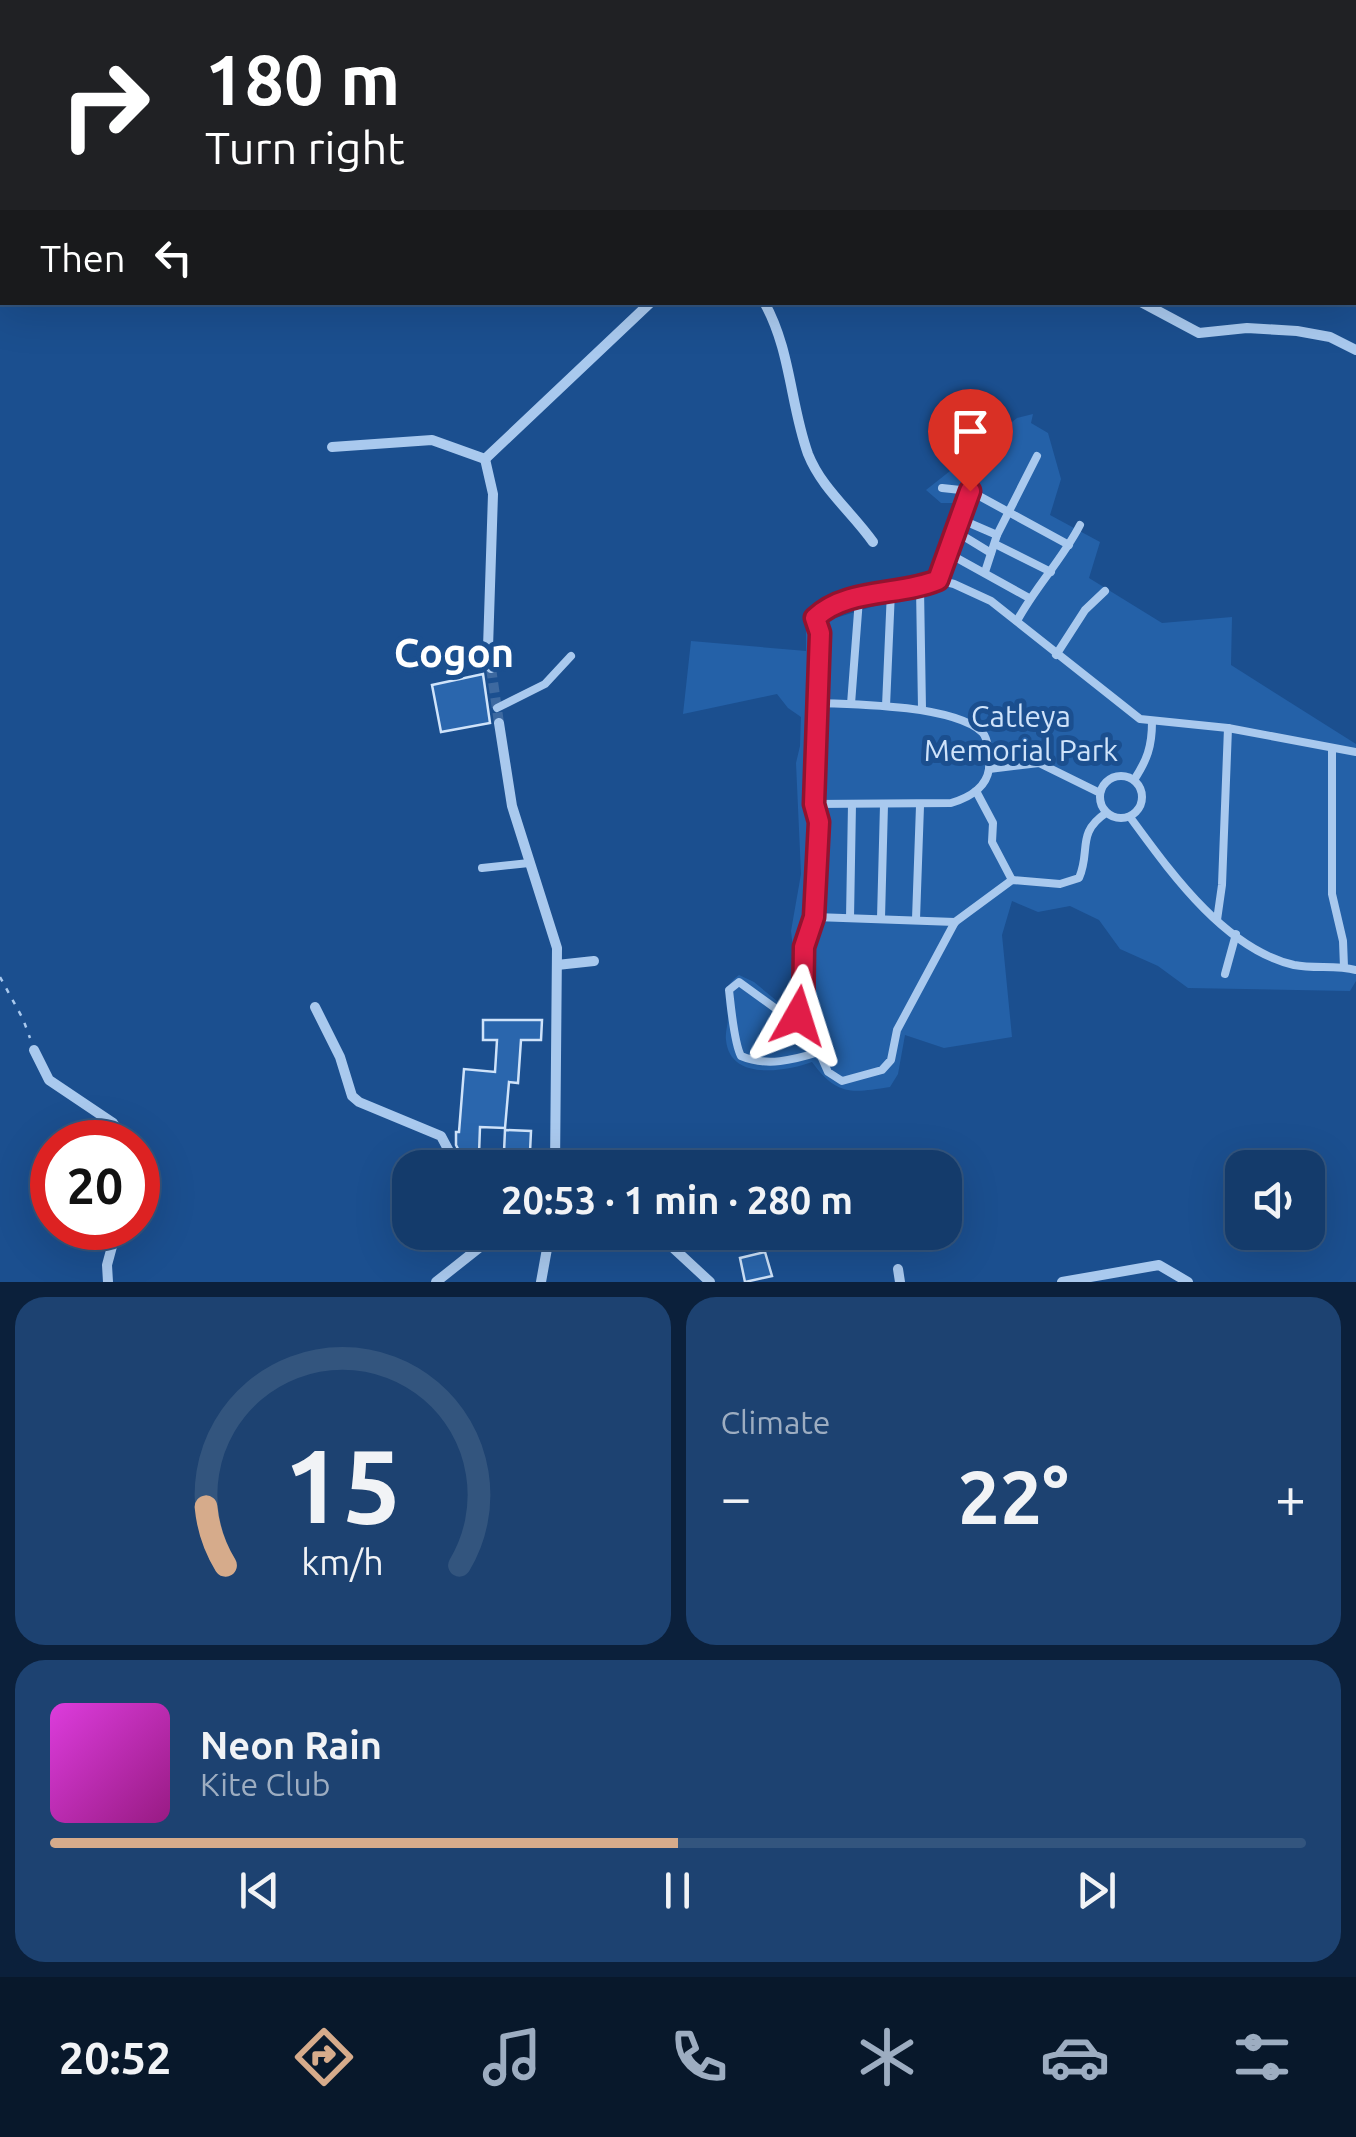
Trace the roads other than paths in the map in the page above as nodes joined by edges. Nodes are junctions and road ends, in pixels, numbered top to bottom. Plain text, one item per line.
1 (648, 305) edge
2 (765, 305) edge
3 (1147, 305) edge
4 (1356, 350) edge
5 (332, 447) dead end
6 (1037, 456) dead end
7 (485, 459) junction
8 (942, 488) dead end
9 (970, 491) junction
10 (1010, 512) junction
11 (960, 519) junction
12 (1080, 525) dead end
13 (954, 532) junction
14 (872, 542) dead end
15 (994, 544) junction
16 (1070, 545) junction
17 (946, 552) junction
18 (986, 572) junction
19 (1050, 572) junction
20 (938, 580) junction
21 (920, 588) junction
22 (890, 591) junction
23 (1105, 591) dead end
24 (1029, 598) junction
25 (859, 599) junction
26 (1017, 621) junction
27 (1056, 655) junction
28 (572, 656) dead end
29 (491, 668) tunnel mouth
30 (816, 704) junction
31 (851, 704) junction
32 (886, 706) junction
33 (497, 708) dead end
34 (922, 709) junction
35 (1152, 722) junction
36 (499, 723) tunnel mouth
37 (1228, 728) junction
38 (1332, 748) junction
39 (1356, 752) edge
40 (989, 769) junction
41 (1134, 780) junction
42 (976, 791) junction
43 (1100, 793) junction
44 (814, 804) junction
45 (852, 804) junction
46 (884, 805) junction
47 (920, 806) junction
48 (1106, 812) junction
49 (1130, 816) junction
50 (528, 863) junction
51 (482, 868) dead end
52 (1012, 880) junction
53 (814, 917) junction
54 (850, 918) junction
55 (882, 918) junction
56 (916, 919) junction
57 (1217, 920) junction
58 (955, 922) junction
59 (1236, 934) junction
60 (1356, 935) edge
61 (1344, 940) junction
62 (594, 961) dead end
63 (557, 965) junction
64 (1344, 967) junction
65 (1356, 970) edge
66 (1224, 974) dead end
67 (315, 1006) dead end
68 (803, 1015) junction
69 (34, 1050) road end
70 (819, 1052) junction
71 (108, 1120) edge
72 (448, 1150) edge
73 (556, 1150) edge
74 (111, 1250) edge
75 (476, 1250) edge
76 (547, 1250) edge
77 (675, 1250) edge
78 (898, 1269) dead end
79 (108, 1282) edge
80 (436, 1282) edge
81 (541, 1282) edge
82 (710, 1282) edge
83 (900, 1282) edge
84 (1062, 1282) edge
85 (1188, 1282) edge

1 - 7 street
2 - 14 street
3 - 4 street
5 - 7 street
6 - 10 lane
7 - 29 street
8 - 9 lane
9 - 10 lane
9 - 11 lane
10 - 15 lane
10 - 16 lane
11 - 13 lane
11 - 15 lane
12 - 16 lane
13 - 15 lane
13 - 17 lane
15 - 18 lane
15 - 19 lane
16 - 19 lane
17 - 18 lane
17 - 20 lane
18 - 24 lane
19 - 24 lane
20 - 21 lane
20 - 26 lane
21 - 22 lane
21 - 34 lane
22 - 25 lane
22 - 32 lane
23 - 27 lane
24 - 26 lane
25 - 30 lane
25 - 31 lane
26 - 27 lane
27 - 35 lane
28 - 33 lane
30 - 31 lane
30 - 44 lane
31 - 32 lane
32 - 34 lane
34 - 40 lane
35 - 37 lane
35 - 41 lane
36 - 50 street
37 - 38 lane
37 - 57 lane
38 - 39 lane
38 - 61 lane
40 - 42 lane
40 - 43 lane
41 - 43 lane
41 - 49 lane
42 - 47 lane
42 - 52 lane
43 - 48 lane
44 - 45 lane
44 - 53 lane
45 - 46 lane
45 - 54 lane
46 - 47 lane
46 - 55 lane
47 - 56 lane
48 - 49 lane
48 - 52 lane
49 - 57 lane
50 - 51 lane
50 - 63 street
52 - 58 lane
53 - 54 lane
53 - 68 lane
54 - 55 lane
55 - 56 lane
56 - 58 lane
57 - 59 lane
58 - 70 lane
59 - 64 lane
59 - 66 lane
60 - 61 lane
61 - 64 lane
62 - 63 street
63 - 73 street
64 - 65 lane
67 - 72 street
68 - 70 lane
68 - 70 lane
69 - 71 street
74 - 79 street
75 - 80 street
76 - 81 street
77 - 82 street
78 - 83 street
84 - 85 street

